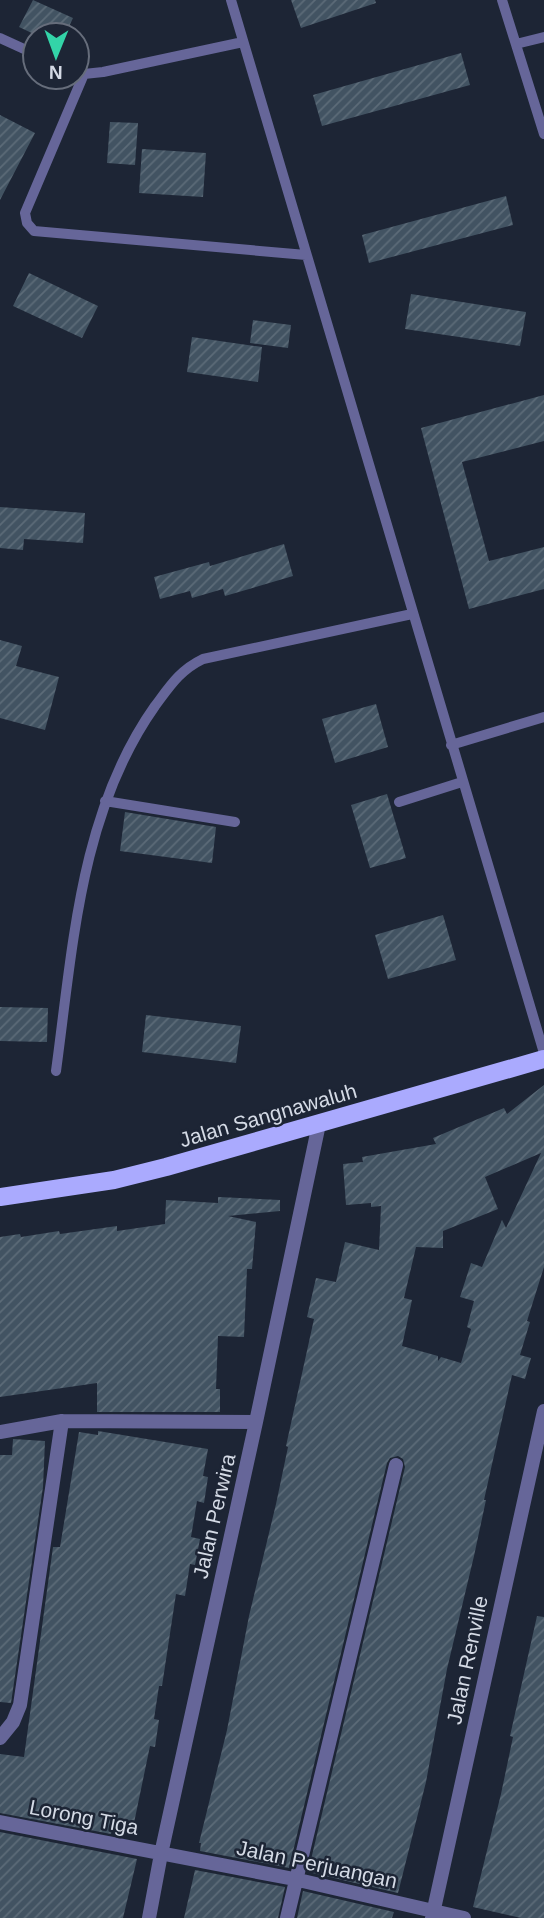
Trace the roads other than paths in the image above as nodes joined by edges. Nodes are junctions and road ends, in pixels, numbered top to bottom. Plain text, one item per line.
1 (231, 0) edge
2 (502, 0) edge
3 (0, 37) edge
4 (544, 37) edge
5 (243, 42) junction
6 (516, 44) junction
7 (21, 47) edge
8 (91, 72) edge
9 (73, 91) edge
10 (544, 134) edge
11 (306, 255) junction
12 (412, 614) junction
13 (544, 717) edge
14 (452, 745) junction
15 (462, 782) junction
16 (105, 801) junction
17 (398, 802) dead end
18 (235, 822) dead end
19 (544, 1053) edge
20 (544, 1059) edge
21 (56, 1071) dead end
22 (319, 1124) junction
23 (0, 1197) edge
24 (544, 1411) edge
25 (62, 1421) junction
26 (256, 1422) junction
27 (0, 1432) edge
28 (396, 1465) dead end
29 (0, 1738) edge
30 (0, 1822) edge
31 (161, 1854) junction
32 (295, 1879) junction
33 (433, 1914) edge
34 (149, 1918) edge
35 (287, 1918) edge
36 (464, 1918) edge

1 - 5 lane
2 - 6 lane
3 - 7 lane
4 - 6 lane
5 - 8 lane
5 - 11 lane
6 - 10 lane
9 - 11 lane
11 - 12 lane
12 - 14 lane
12 - 16 lane
13 - 14 lane
14 - 15 lane
15 - 17 lane
15 - 19 lane
16 - 18 lane
16 - 21 lane
20 - 22 main road, Jalan Sangnawaluh
22 - 23 main road, Jalan Sangnawaluh
22 - 26 street, Jalan Perwira
24 - 33 street, Jalan Renville
25 - 26 street
25 - 27 street
25 - 29 street
26 - 31 street, Jalan Perwira
28 - 32 street
30 - 31 street, Lorong Tiga
31 - 32 street, Jalan Perjuangan
31 - 34 street, Jalan Perwira
32 - 33 street, Jalan Perjuangan
32 - 35 street
33 - 36 street, Jalan Perjuangan

